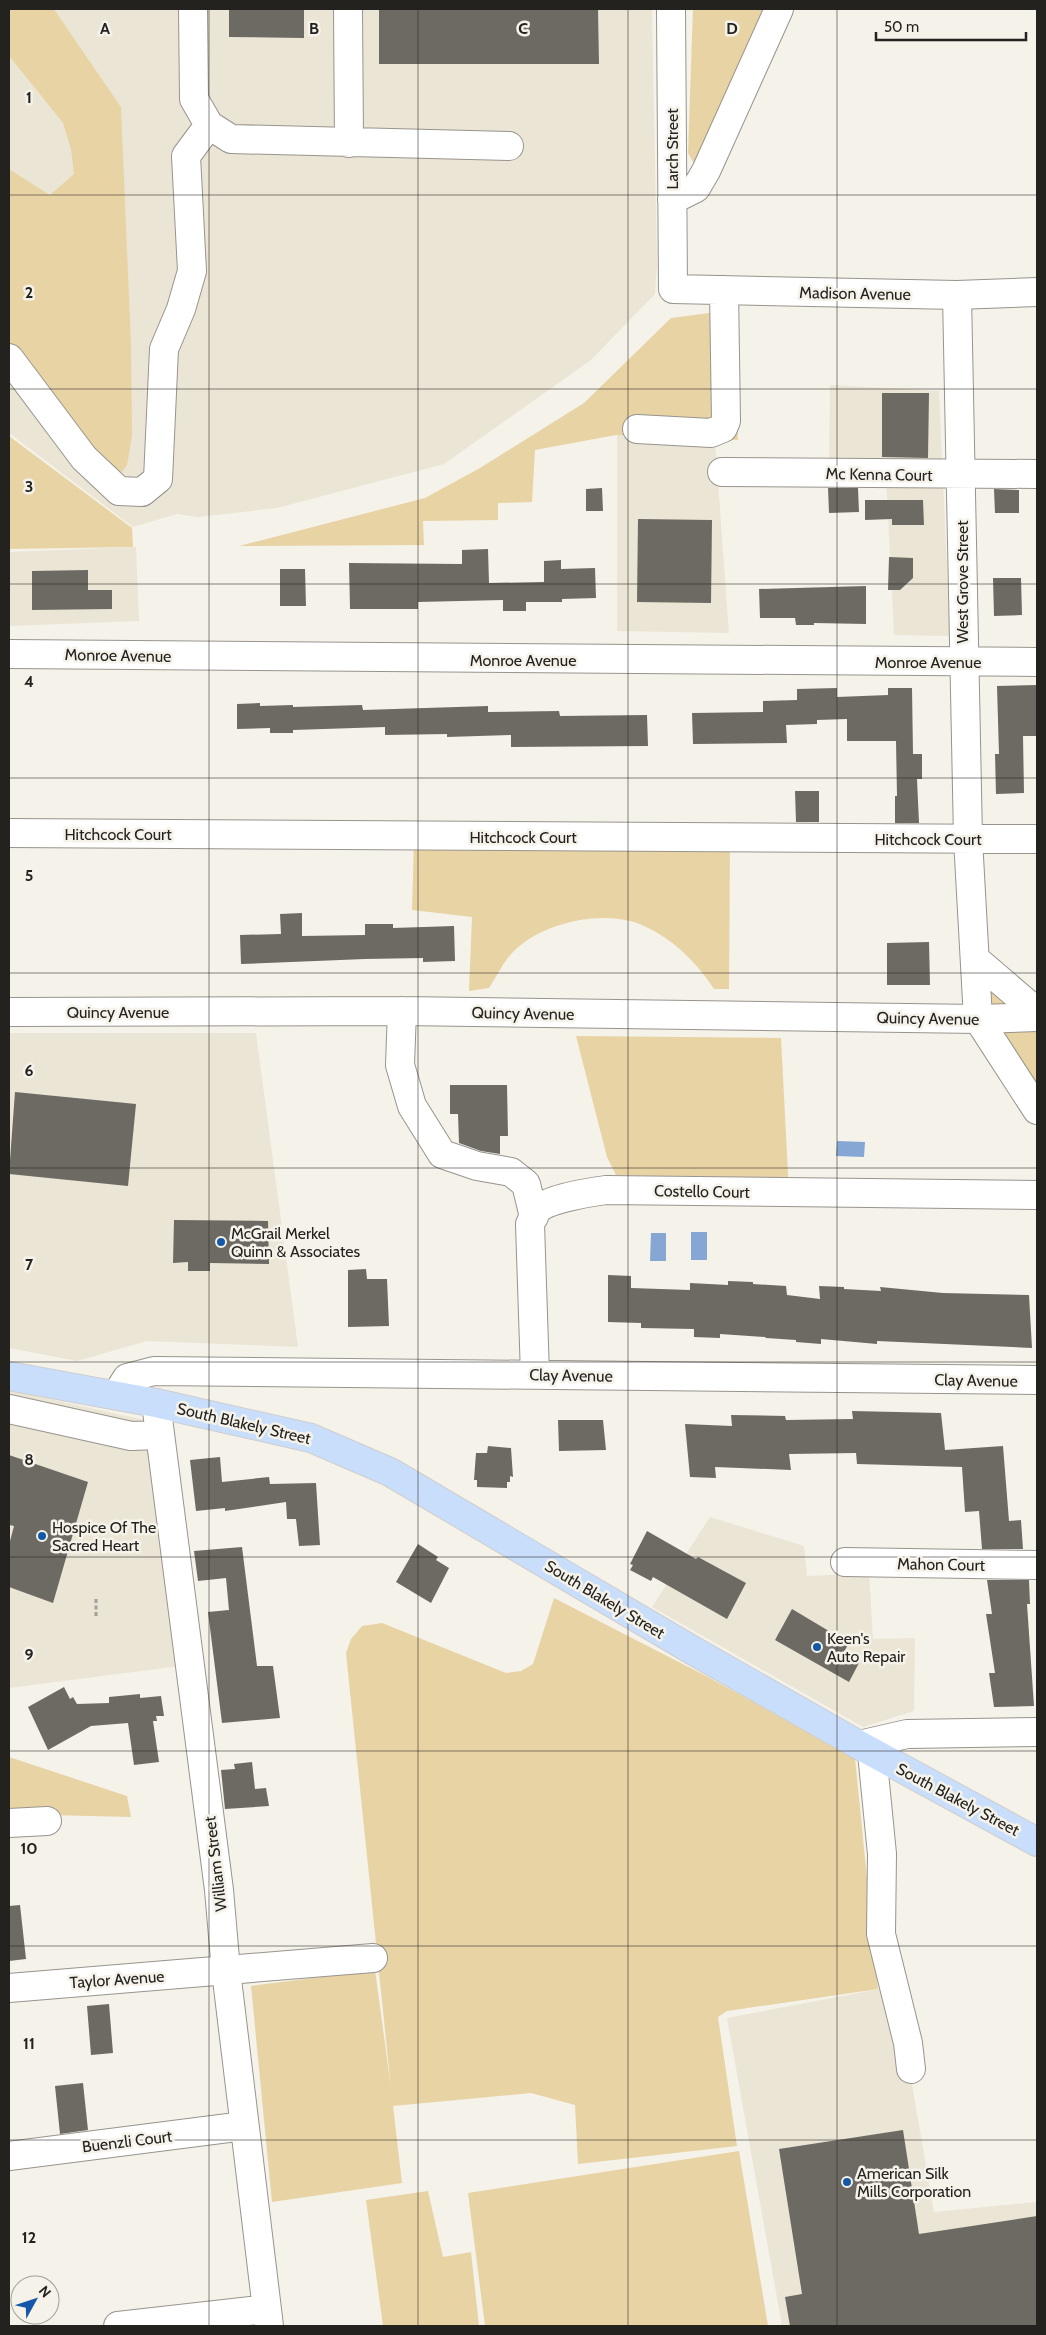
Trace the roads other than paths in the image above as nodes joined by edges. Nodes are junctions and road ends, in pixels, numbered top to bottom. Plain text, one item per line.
1 (193, 9) edge
2 (348, 9) edge
3 (671, 9) edge
4 (779, 9) edge
5 (209, 124) junction
6 (349, 144) junction
7 (509, 146) dead end
8 (672, 200) junction
9 (673, 289) joint
10 (724, 290) junction
11 (1037, 292) edge
12 (957, 295) junction
13 (9, 358) edge
14 (637, 429) dead end
15 (722, 472) dead end
16 (962, 474) junction
17 (1037, 474) edge
18 (9, 654) edge
19 (1037, 662) edge
20 (963, 663) junction
21 (9, 833) edge
22 (968, 839) junction
23 (1037, 839) edge
24 (974, 960) junction
25 (402, 1011) junction
26 (9, 1012) edge
27 (1037, 1012) edge
28 (1037, 1017) edge
29 (978, 1018) junction
30 (1037, 1110) edge
31 (1037, 1195) edge
32 (534, 1217) junction
33 (535, 1375) junction
34 (9, 1376) edge
35 (1037, 1380) edge
36 (116, 1395) junction
37 (156, 1403) junction
38 (9, 1409) edge
39 (160, 1434) junction
40 (845, 1562) dead end
41 (1037, 1565) edge
42 (1037, 1732) edge
43 (865, 1749) junction
44 (47, 1821) dead end
45 (9, 1823) edge
46 (1037, 1842) edge
47 (373, 1958) dead end
48 (226, 1971) junction
49 (9, 1988) edge
50 (910, 2069) dead end
51 (244, 2126) junction
52 (9, 2156) edge
53 (268, 2318) edge
54 (118, 2326) edge

1 - 5 street
2 - 6 street
3 - 8 street, Larch Street
4 - 8 street
5 - 6 street
5 - 13 street
6 - 7 street
8 - 9 street, Larch Street
9 - 10 street, Madison Avenue
10 - 12 street, Madison Avenue
10 - 14 street
11 - 12 street, Madison Avenue
12 - 16 street, West Grove Street
15 - 16 street, Mc Kenna Court
16 - 17 street, Mc Kenna Court
16 - 20 street, West Grove Street
18 - 20 street, Monroe Avenue
19 - 20 street, Monroe Avenue
20 - 22 street, West Grove Street
21 - 22 street, Hitchcock Court
22 - 23 street, Hitchcock Court
22 - 24 street, West Grove Street
24 - 27 street
24 - 29 street, West Grove Street
25 - 26 street, Quincy Avenue
25 - 29 street, Quincy Avenue
25 - 32 street
28 - 29 street, Quincy Avenue
29 - 30 street, West Grove Street
31 - 32 street, Costello Court
32 - 33 street
33 - 35 street, Clay Avenue
33 - 36 street, Clay Avenue
34 - 36 main road
36 - 37 main road
37 - 39 street, William Street
37 - 43 main road, South Blakely Street
38 - 39 street
39 - 48 street, William Street
40 - 41 street, Mahon Court
42 - 43 street
43 - 46 main road, South Blakely Street
43 - 50 street
44 - 45 street
47 - 48 street, Taylor Avenue
48 - 49 street, Taylor Avenue
48 - 51 street, William Street
51 - 52 street, Buenzli Court
51 - 53 street, William Street
53 - 54 street

